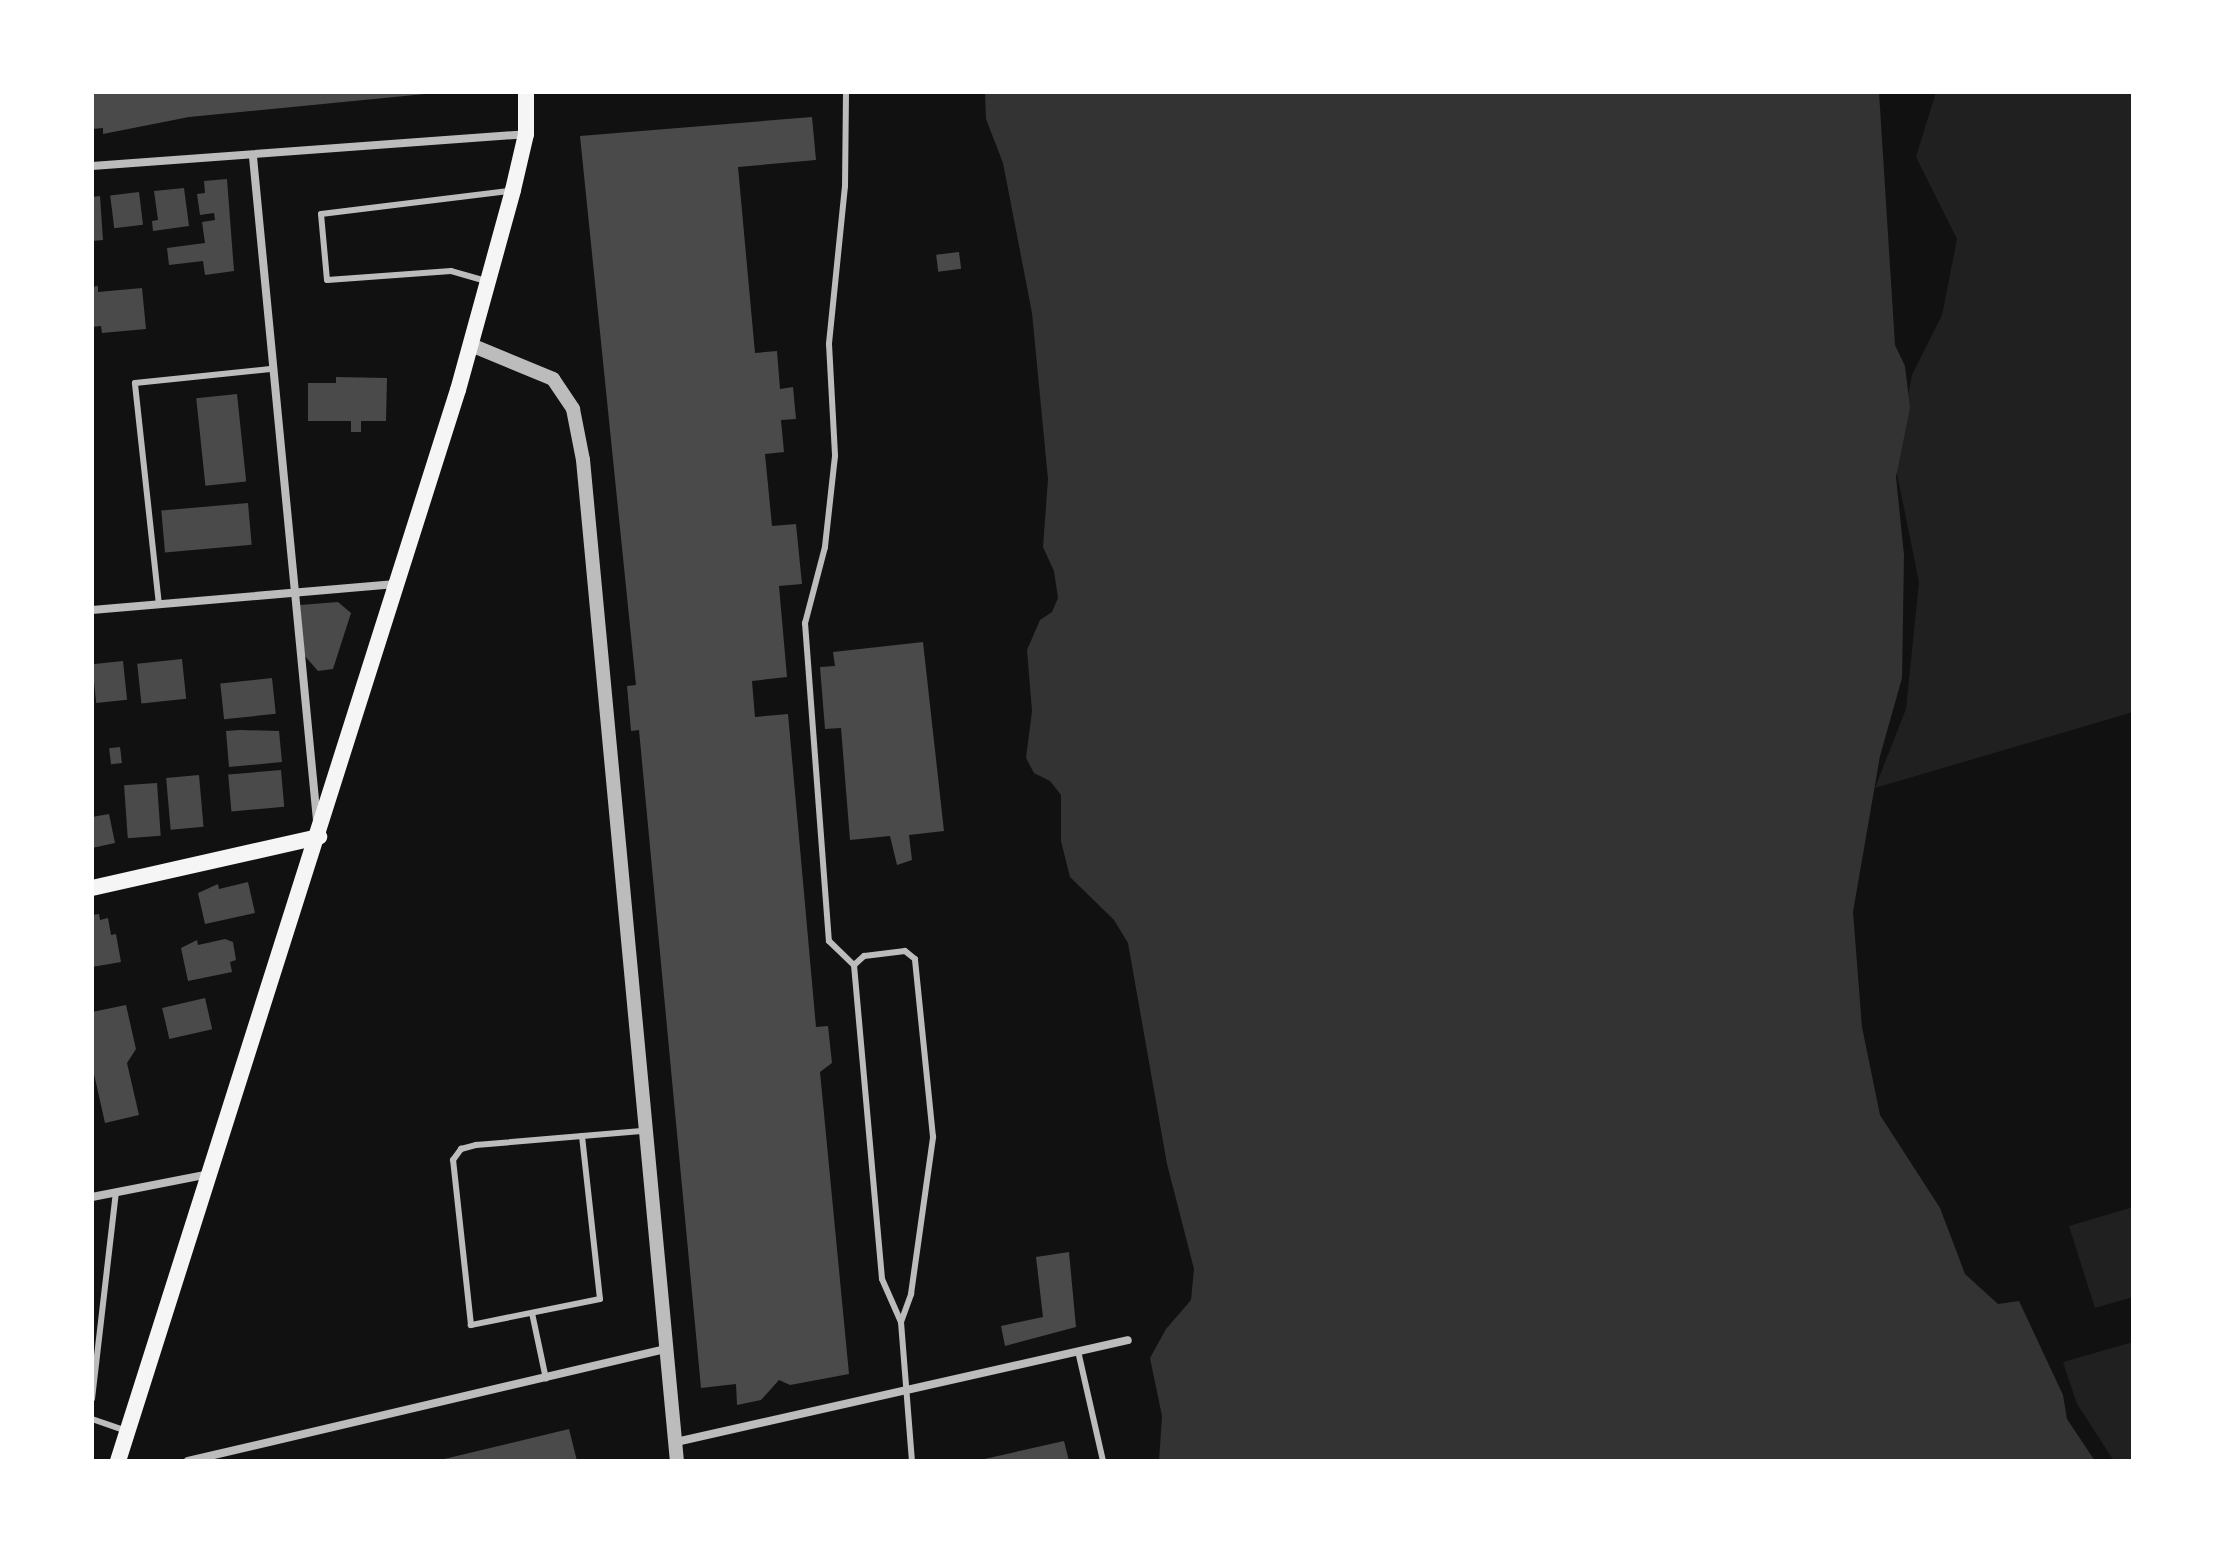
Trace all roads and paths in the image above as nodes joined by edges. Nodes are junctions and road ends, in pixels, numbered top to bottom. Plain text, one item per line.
1 (526, 92) edge
2 (846, 92) edge
3 (526, 134) junction
4 (253, 157) junction
5 (92, 166) edge
6 (513, 190) junction
7 (489, 282) junction
8 (471, 345) junction
9 (270, 369) junction
10 (393, 584) junction
11 (294, 593) junction
12 (159, 605) junction
13 (92, 610) edge
14 (319, 837) junction
15 (92, 888) edge
16 (854, 965) junction
17 (644, 1131) junction
18 (582, 1136) junction
19 (209, 1174) junction
20 (116, 1192) junction
21 (92, 1197) edge
22 (532, 1313) junction
23 (901, 1322) junction
24 (1128, 1340) dead end
25 (667, 1349) junction
26 (1078, 1351) junction
27 (546, 1379) junction
28 (909, 1389) junction
29 (92, 1399) edge
30 (92, 1419) edge
31 (128, 1431) junction
32 (676, 1442) junction
33 (118, 1461) edge
34 (188, 1461) edge
35 (677, 1461) edge
36 (912, 1461) edge
37 (1103, 1461) edge

1 - 3 main road
2 - 16 lane
3 - 4 street
3 - 6 main road
4 - 5 street
4 - 9 street
6 - 7 main road
6 - 7 lane
7 - 8 main road
8 - 10 main road
8 - 17 street
9 - 11 street
9 - 12 lane
10 - 11 street
10 - 14 main road
11 - 12 street
11 - 14 street
12 - 13 street
14 - 15 main road
14 - 19 main road
16 - 23 lane
16 - 23 lane
17 - 18 lane
17 - 25 street
18 - 22 lane
18 - 22 lane
19 - 20 street
19 - 31 main road
20 - 21 street
20 - 29 lane
22 - 27 lane
23 - 28 lane
24 - 26 street
25 - 27 street
25 - 32 street
26 - 28 street
26 - 37 lane
27 - 34 street
28 - 32 street
28 - 36 lane
30 - 31 lane
31 - 33 main road
32 - 35 street

